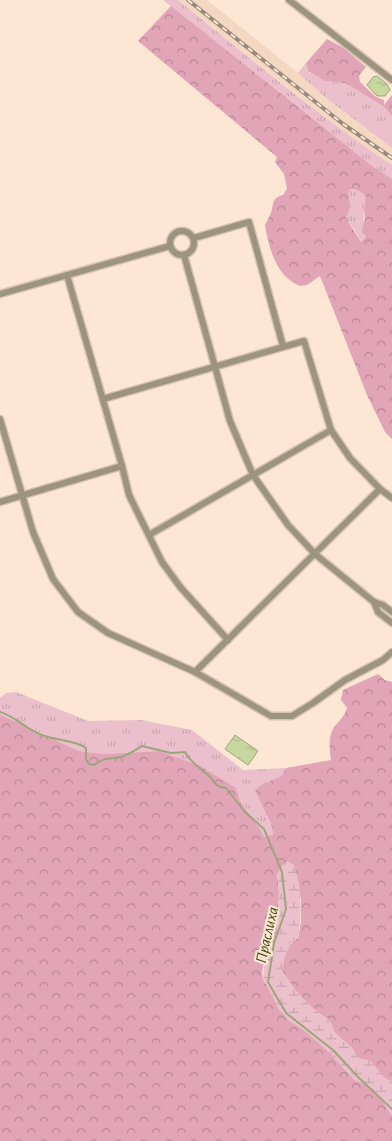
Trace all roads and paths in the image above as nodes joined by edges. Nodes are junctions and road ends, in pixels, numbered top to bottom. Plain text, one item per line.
1 (289, 0) edge
2 (392, 80) edge
3 (194, 238) junction
4 (170, 246) junction
5 (184, 256) junction
6 (67, 275) junction
7 (0, 294) edge
8 (284, 346) junction
9 (215, 366) junction
10 (103, 399) junction
11 (0, 418) edge
12 (331, 430) junction
13 (122, 466) junction
14 (253, 475) junction
15 (380, 489) junction
16 (24, 495) junction
17 (392, 498) edge
18 (0, 502) edge
19 (149, 535) junction
20 (315, 554) junction
21 (374, 602) junction
22 (392, 612) edge
23 (392, 623) edge
24 (228, 640) junction
25 (392, 652) edge
26 (195, 672) junction

1 - 2 street
3 - 4 street
3 - 5 street
3 - 8 street
4 - 5 street
4 - 6 street
5 - 9 street
6 - 7 street
6 - 10 street
8 - 9 street
8 - 12 street
9 - 10 street
9 - 14 street
10 - 13 street
11 - 16 street
12 - 14 street
12 - 15 street
13 - 16 street
13 - 19 street
14 - 19 street
14 - 20 street
15 - 17 street
15 - 20 street
16 - 18 street
16 - 26 street
19 - 24 street
20 - 21 street
20 - 24 street
21 - 22 street
21 - 23 street
24 - 26 street
25 - 26 street

